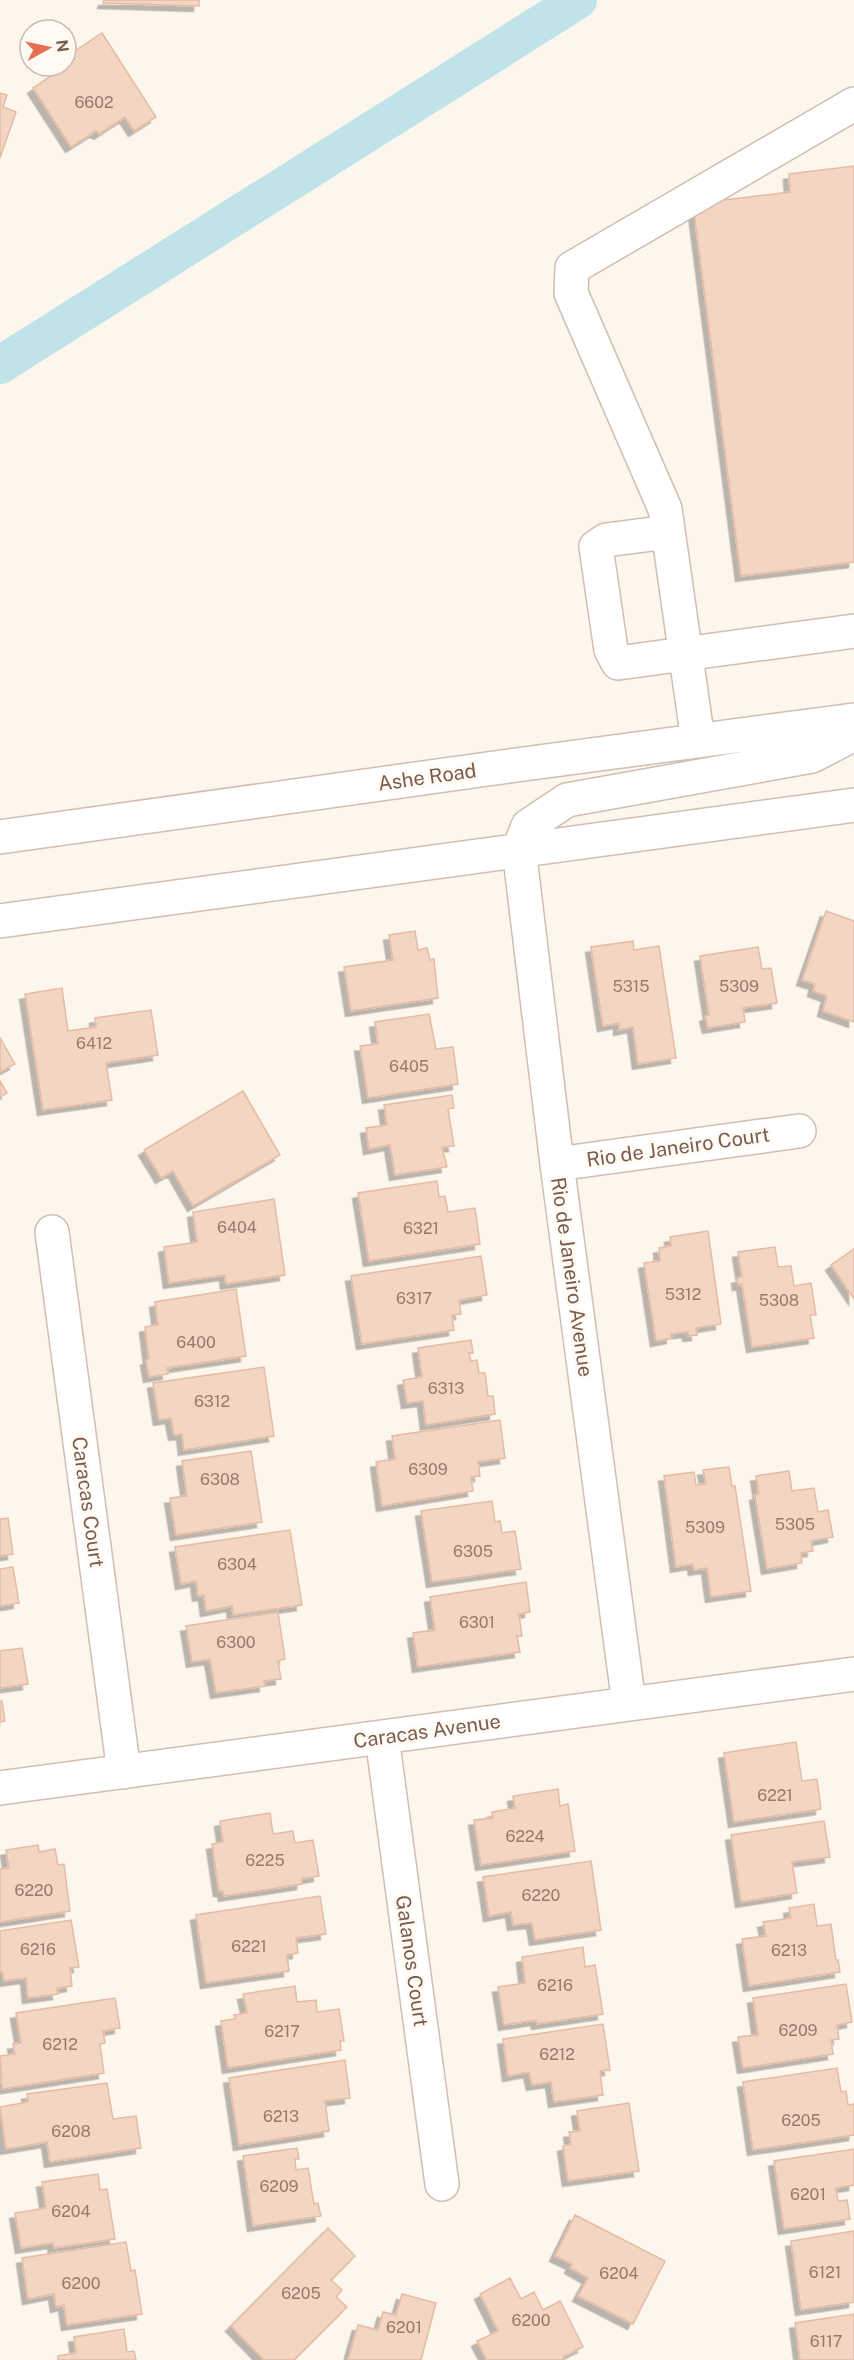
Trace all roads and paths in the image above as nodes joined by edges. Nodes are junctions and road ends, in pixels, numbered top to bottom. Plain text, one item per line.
1 (854, 104) edge
2 (668, 532) junction
3 (854, 631) edge
4 (686, 654) junction
5 (854, 720) edge
6 (854, 734) edge
7 (698, 741) junction
8 (854, 805) edge
9 (0, 837) edge
10 (519, 849) junction
11 (0, 921) edge
12 (799, 1131) dead end
13 (557, 1164) junction
14 (52, 1232) dead end
15 (854, 1674) edge
16 (629, 1704) junction
17 (382, 1737) junction
18 (124, 1772) junction
19 (0, 1788) edge
20 (442, 2184) dead end

1 - 2 street
2 - 4 street
2 - 4 street
3 - 4 street
4 - 7 street
5 - 7 street, Ashe Road
6 - 10 street
7 - 9 street, Ashe Road
8 - 10 street
10 - 11 street
10 - 13 street, Rio de Janeiro Avenue
12 - 13 street, Rio de Janeiro Court
13 - 16 street, Rio de Janeiro Avenue
14 - 18 street, Caracas Court
15 - 16 street, Caracas Avenue
16 - 17 street, Caracas Avenue
17 - 18 street, Caracas Avenue
17 - 20 street, Galanos Court
18 - 19 street, Caracas Avenue

